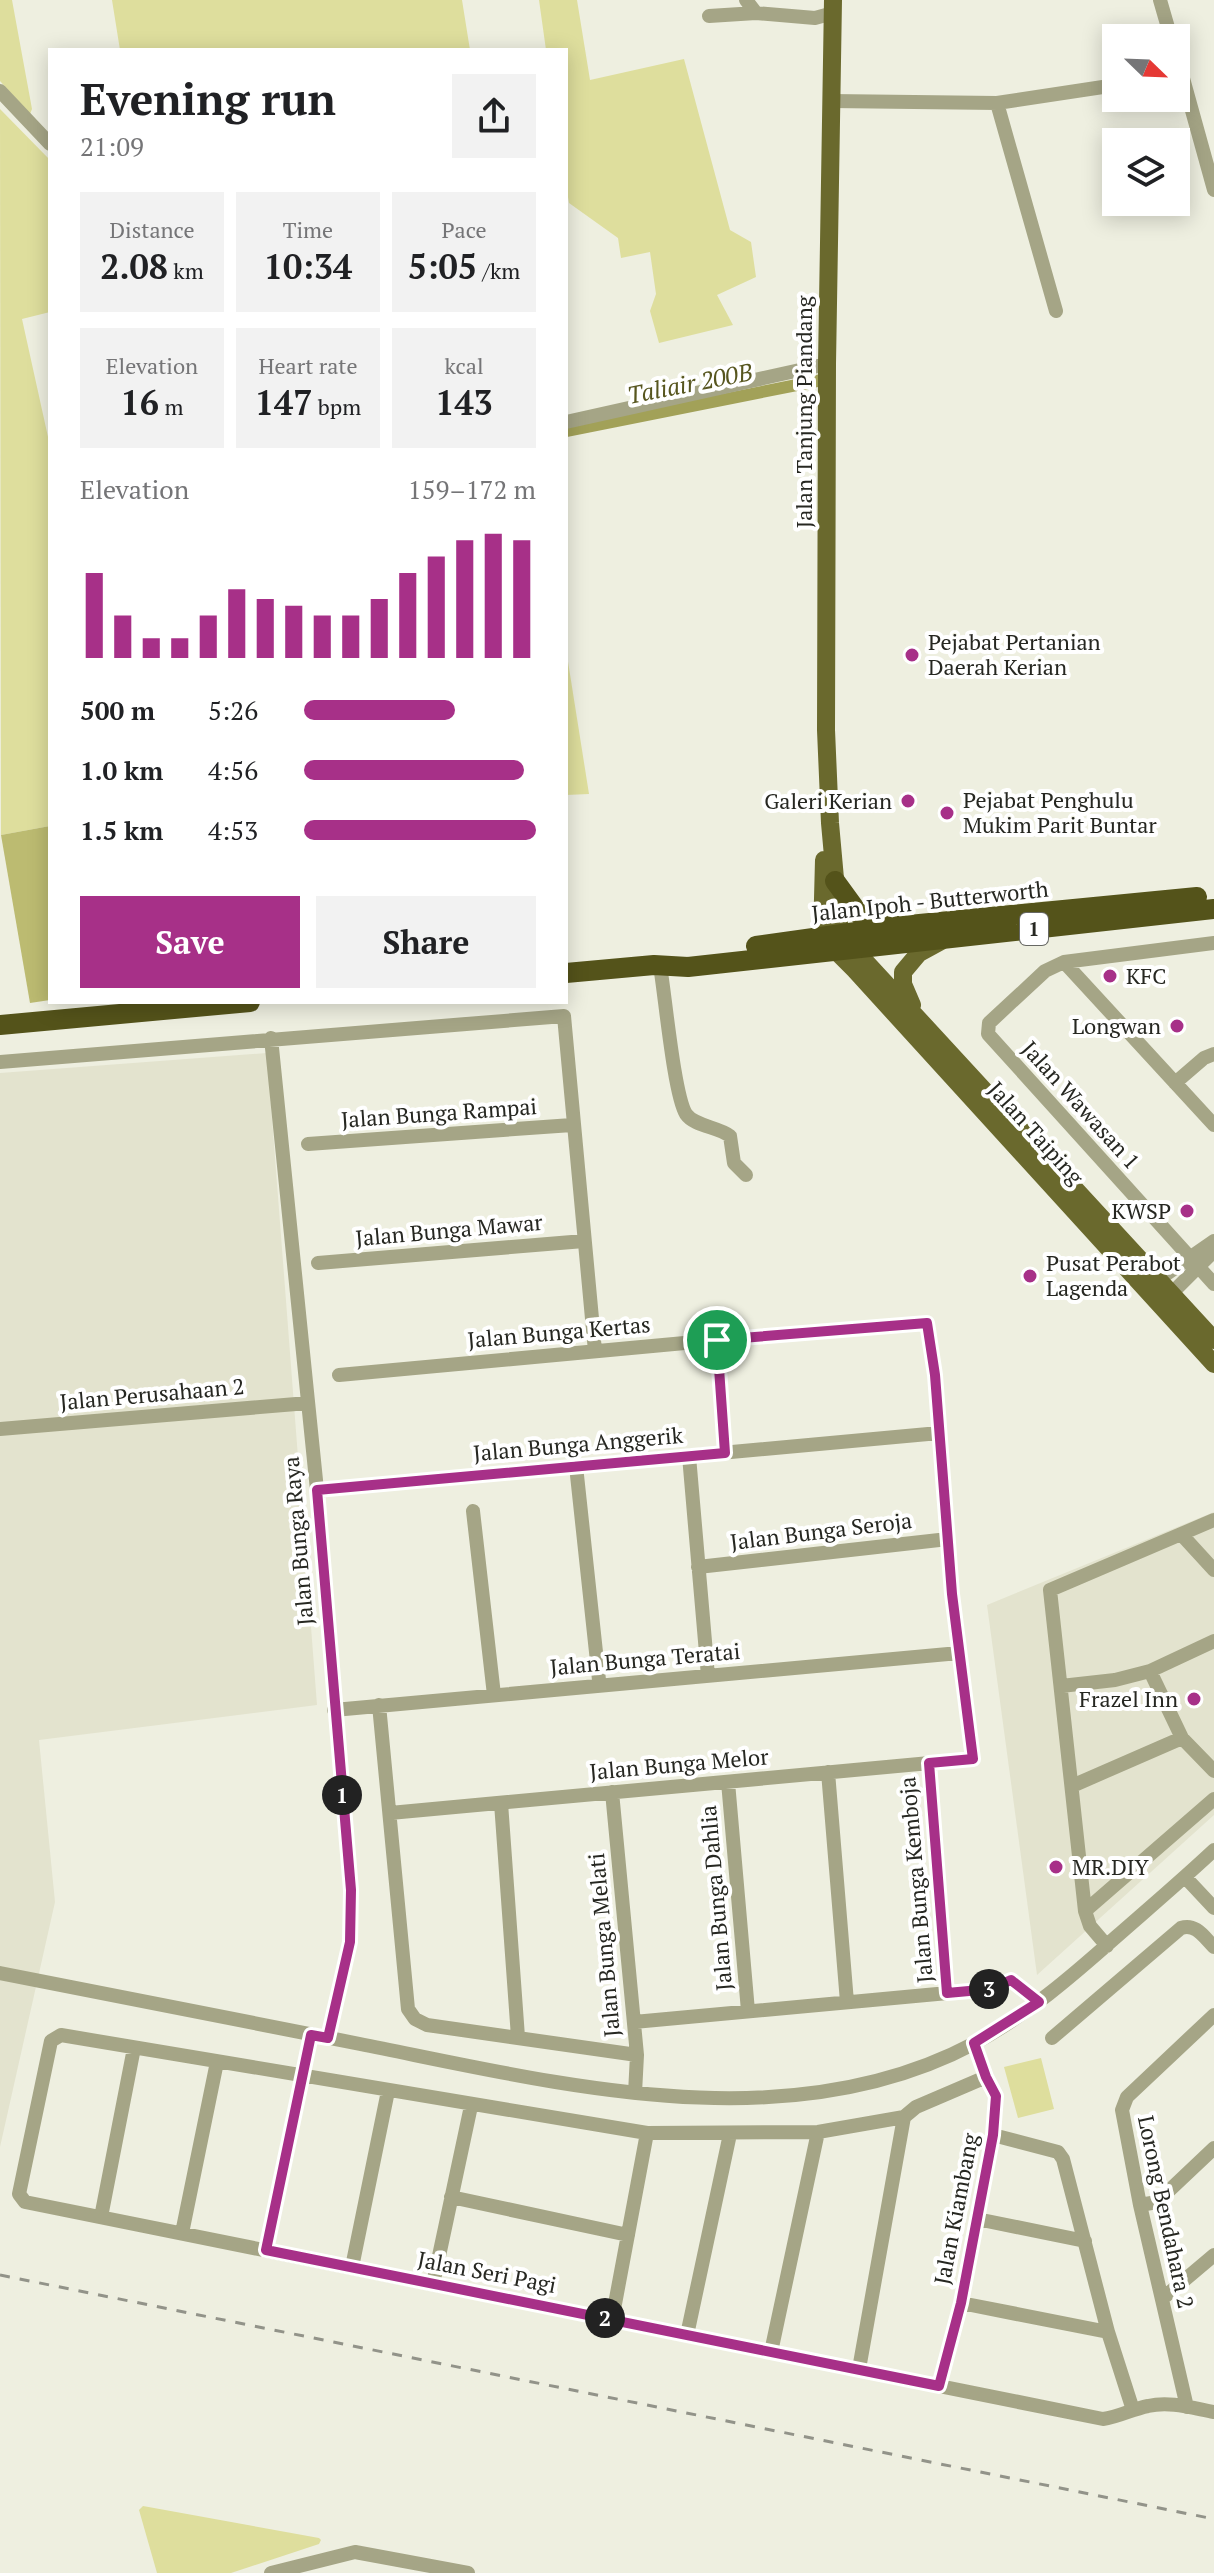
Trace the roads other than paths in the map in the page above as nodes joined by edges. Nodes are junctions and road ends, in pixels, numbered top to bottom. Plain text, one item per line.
1 (746, 0) edge
2 (1160, 0) edge
3 (833, 7) edge
4 (756, 13) junction
5 (709, 16) dead end
6 (1167, 24) edge
7 (1102, 87) edge
8 (0, 91) edge
9 (831, 101) junction
10 (997, 103) junction
11 (1190, 111) edge
12 (48, 142) edge
13 (1214, 190) edge
14 (1056, 311) dead end
15 (827, 364) junction
16 (568, 422) edge
17 (830, 823) junction
18 (835, 881) junction
19 (1214, 895) edge
20 (1214, 909) edge
21 (899, 926) junction
22 (941, 941) junction
23 (838, 942) junction
24 (1214, 943) edge
25 (1064, 962) junction
26 (657, 966) junction
27 (568, 973) edge
28 (228, 1004) edge
29 (917, 1017) junction
30 (0, 1025) edge
31 (271, 1038) junction
32 (1214, 1054) edge
33 (0, 1062) edge
34 (1175, 1083) junction
35 (572, 1125) junction
36 (1214, 1125) edge
37 (308, 1144) dead end
38 (746, 1175) dead end
39 (584, 1241) junction
40 (1214, 1241) edge
41 (1214, 1251) edge
42 (1189, 1256) junction
43 (318, 1263) dead end
44 (1200, 1268) junction
45 (1152, 1284) junction
46 (1214, 1284) edge
47 (1166, 1300) junction
48 (717, 1340) junction
49 (1214, 1340) edge
50 (595, 1351) junction
51 (1214, 1364) edge
52 (339, 1375) dead end
53 (308, 1403) junction
54 (0, 1429) edge
55 (939, 1433) junction
56 (725, 1453) junction
57 (689, 1456) junction
58 (576, 1466) junction
59 (317, 1490) junction
60 (473, 1511) dead end
61 (1214, 1520) edge
62 (1181, 1534) junction
63 (948, 1539) junction
64 (698, 1567) junction
65 (1214, 1570) edge
66 (1214, 1641) edge
67 (959, 1653) junction
68 (1150, 1671) junction
69 (708, 1676) junction
70 (599, 1680) dead end
71 (1061, 1686) junction
72 (494, 1695) junction
73 (379, 1705) junction
74 (334, 1710) junction
75 (1182, 1738) junction
76 (929, 1763) junction
77 (1214, 1771) edge
78 (828, 1772) junction
79 (728, 1782) junction
80 (1072, 1786) junction
81 (612, 1792) junction
82 (1214, 1799) edge
83 (501, 1803) junction
84 (390, 1813) junction
85 (1214, 1850) edge
86 (1185, 1877) junction
87 (1214, 1908) edge
88 (1085, 1911) junction
89 (1107, 1946) junction
90 (1214, 1947) edge
91 (0, 1973) edge
92 (947, 1993) junction
93 (847, 2002) junction
94 (1039, 2002) junction
95 (748, 2011) junction
96 (1214, 2015) edge
97 (634, 2022) junction
98 (311, 2035) junction
99 (518, 2037) junction
100 (328, 2038) junction
101 (1052, 2038) dead end
102 (974, 2043) junction
103 (134, 2048) junction
104 (637, 2055) junction
105 (217, 2062) junction
106 (303, 2077) junction
107 (986, 2077) junction
108 (388, 2091) junction
109 (635, 2093) junction
110 (471, 2106) junction
111 (904, 2117) junction
112 (818, 2132) junction
113 (647, 2133) junction
114 (730, 2134) junction
115 (993, 2135) junction
116 (1214, 2148) edge
117 (451, 2197) junction
118 (1140, 2205) junction
119 (101, 2217) junction
120 (977, 2219) junction
121 (182, 2233) junction
122 (628, 2235) junction
123 (1085, 2241) junction
124 (266, 2250) junction
125 (1214, 2255) edge
126 (352, 2267) junction
127 (433, 2284) junction
128 (1162, 2299) junction
129 (961, 2303) junction
130 (612, 2320) junction
131 (1108, 2332) junction
132 (687, 2335) junction
133 (771, 2352) junction
134 (859, 2369) junction
135 (939, 2386) junction
136 (1187, 2407) junction
137 (1133, 2410) junction
138 (1214, 2412) edge
139 (313, 2568) edge
140 (421, 2569) edge
141 (271, 2573) edge
142 (468, 2573) edge

1 - 4 street
2 - 6 street
3 - 4 street
3 - 9 main road, Jalan Tanjung Piandang
4 - 5 street
7 - 10 street
8 - 12 street
9 - 10 street
9 - 15 main road, Jalan Tanjung Piandang
10 - 14 street
11 - 13 street
15 - 16 street
15 - 17 main road, Jalan Tanjung Piandang
17 - 18 main road, Jalan Tanjung Piandang
17 - 23 main road, Jalan Tanjung Piandang
18 - 21 highway
18 - 23 main road, Jalan Tanjung Piandang
19 - 21 highway, Jalan Ipoh - Butterworth / 1
20 - 22 highway, Jalan Ipoh - Butterworth / 1
21 - 23 highway, Jalan Ipoh - Butterworth / 1
22 - 23 highway, Jalan Ipoh - Butterworth / 1
22 - 29 main road
23 - 26 highway, Jalan Ipoh - Butterworth / 1
23 - 29 main road, Jalan Taiping
23 - 45 main road, Jalan Taiping
24 - 25 street
25 - 34 street
25 - 42 street, Jalan Wawasan 1
26 - 27 highway, Jalan Ipoh - Butterworth / 1
26 - 38 street
28 - 30 highway
29 - 45 main road, Jalan Taiping
31 - 33 street
31 - 35 street
31 - 53 street, Jalan Bunga Raya
32 - 34 street
34 - 36 street
35 - 37 street, Jalan Bunga Rampai
35 - 39 street
39 - 43 street, Jalan Bunga Mawar
39 - 50 street
40 - 42 street
41 - 44 street
42 - 44 street, Jalan Wawasan 1
42 - 45 street
44 - 46 street, Jalan Wawasan 1
44 - 47 street
45 - 47 main road, Jalan Taiping
47 - 49 main road, Jalan Taiping
47 - 51 main road, Jalan Taiping
48 - 50 street, Jalan Bunga Kertas
48 - 55 street, Jalan Bunga Kertas
48 - 56 street
50 - 52 street, Jalan Bunga Kertas
53 - 54 street, Jalan Perusahaan 2
53 - 59 street, Jalan Bunga Raya
55 - 56 street, Jalan Bunga Anggerik
55 - 63 street
56 - 57 street, Jalan Bunga Anggerik
57 - 58 street, Jalan Bunga Anggerik
57 - 64 street
58 - 59 street, Jalan Bunga Anggerik
58 - 70 street
59 - 74 street, Jalan Bunga Raya
60 - 72 street
61 - 62 street
62 - 65 street
62 - 71 street
63 - 64 street, Jalan Bunga Seroja
63 - 67 street
64 - 69 street
66 - 68 street
67 - 69 street, Jalan Bunga Teratai
67 - 76 street, Jalan Bunga Melor
68 - 71 street
68 - 75 street
69 - 72 street, Jalan Bunga Teratai
71 - 80 street
72 - 73 street, Jalan Bunga Teratai
73 - 74 street, Jalan Bunga Teratai
73 - 84 street
74 - 100 street, Jalan Bunga Raya
75 - 77 street
75 - 80 street
76 - 78 street, Jalan Bunga Melor
76 - 92 street, Jalan Bunga Kemboja
78 - 79 street, Jalan Bunga Melor
78 - 93 street
79 - 81 street, Jalan Bunga Melor
79 - 95 street, Jalan Bunga Dahlia
80 - 88 street
81 - 83 street, Jalan Bunga Melor
81 - 97 street, Jalan Bunga Melati
82 - 88 street
83 - 84 street, Jalan Bunga Melor
83 - 99 street
84 - 99 street
85 - 86 street
86 - 87 street
86 - 89 street
88 - 89 street
89 - 94 street
90 - 101 street
91 - 98 street
92 - 93 street
92 - 94 street
93 - 95 street
94 - 102 street
95 - 97 street
96 - 118 street, Lorong Bendahara 2
97 - 104 street, Jalan Bunga Melati
98 - 100 street
98 - 106 street
99 - 104 street
100 - 109 street
102 - 107 street, Jalan Kiambang
102 - 109 street
103 - 105 street
103 - 119 street
103 - 119 street, Jalan Seri Pagi
104 - 109 street, Jalan Bunga Melati
105 - 106 street
105 - 121 street
106 - 108 street
106 - 124 street
107 - 111 street
107 - 115 street, Jalan Kiambang
108 - 110 street
108 - 126 street
110 - 113 street
110 - 117 street
111 - 112 street
111 - 134 street
112 - 114 street
112 - 133 street
113 - 114 street
113 - 122 street
114 - 132 street
115 - 120 street, Jalan Kiambang
115 - 123 street
116 - 118 street
117 - 122 street
117 - 127 street
118 - 128 street, Lorong Bendahara 2
119 - 121 street, Jalan Seri Pagi
120 - 123 street
120 - 129 street, Jalan Kiambang
121 - 124 street, Jalan Seri Pagi
122 - 130 street
123 - 131 street
124 - 126 street, Jalan Seri Pagi
125 - 128 street
126 - 127 street, Jalan Seri Pagi
127 - 130 street, Jalan Seri Pagi
128 - 136 street, Lorong Bendahara 2
129 - 131 street
129 - 135 street, Jalan Kiambang
130 - 132 street, Jalan Seri Pagi
131 - 137 street
132 - 133 street, Jalan Seri Pagi
133 - 134 street, Jalan Seri Pagi
134 - 135 street, Jalan Seri Pagi
135 - 137 street, Jalan Seri Pagi
136 - 137 street, Jalan Seri Pagi
136 - 138 street, Jalan Seri Pagi
139 - 140 street
139 - 141 street
140 - 142 street

